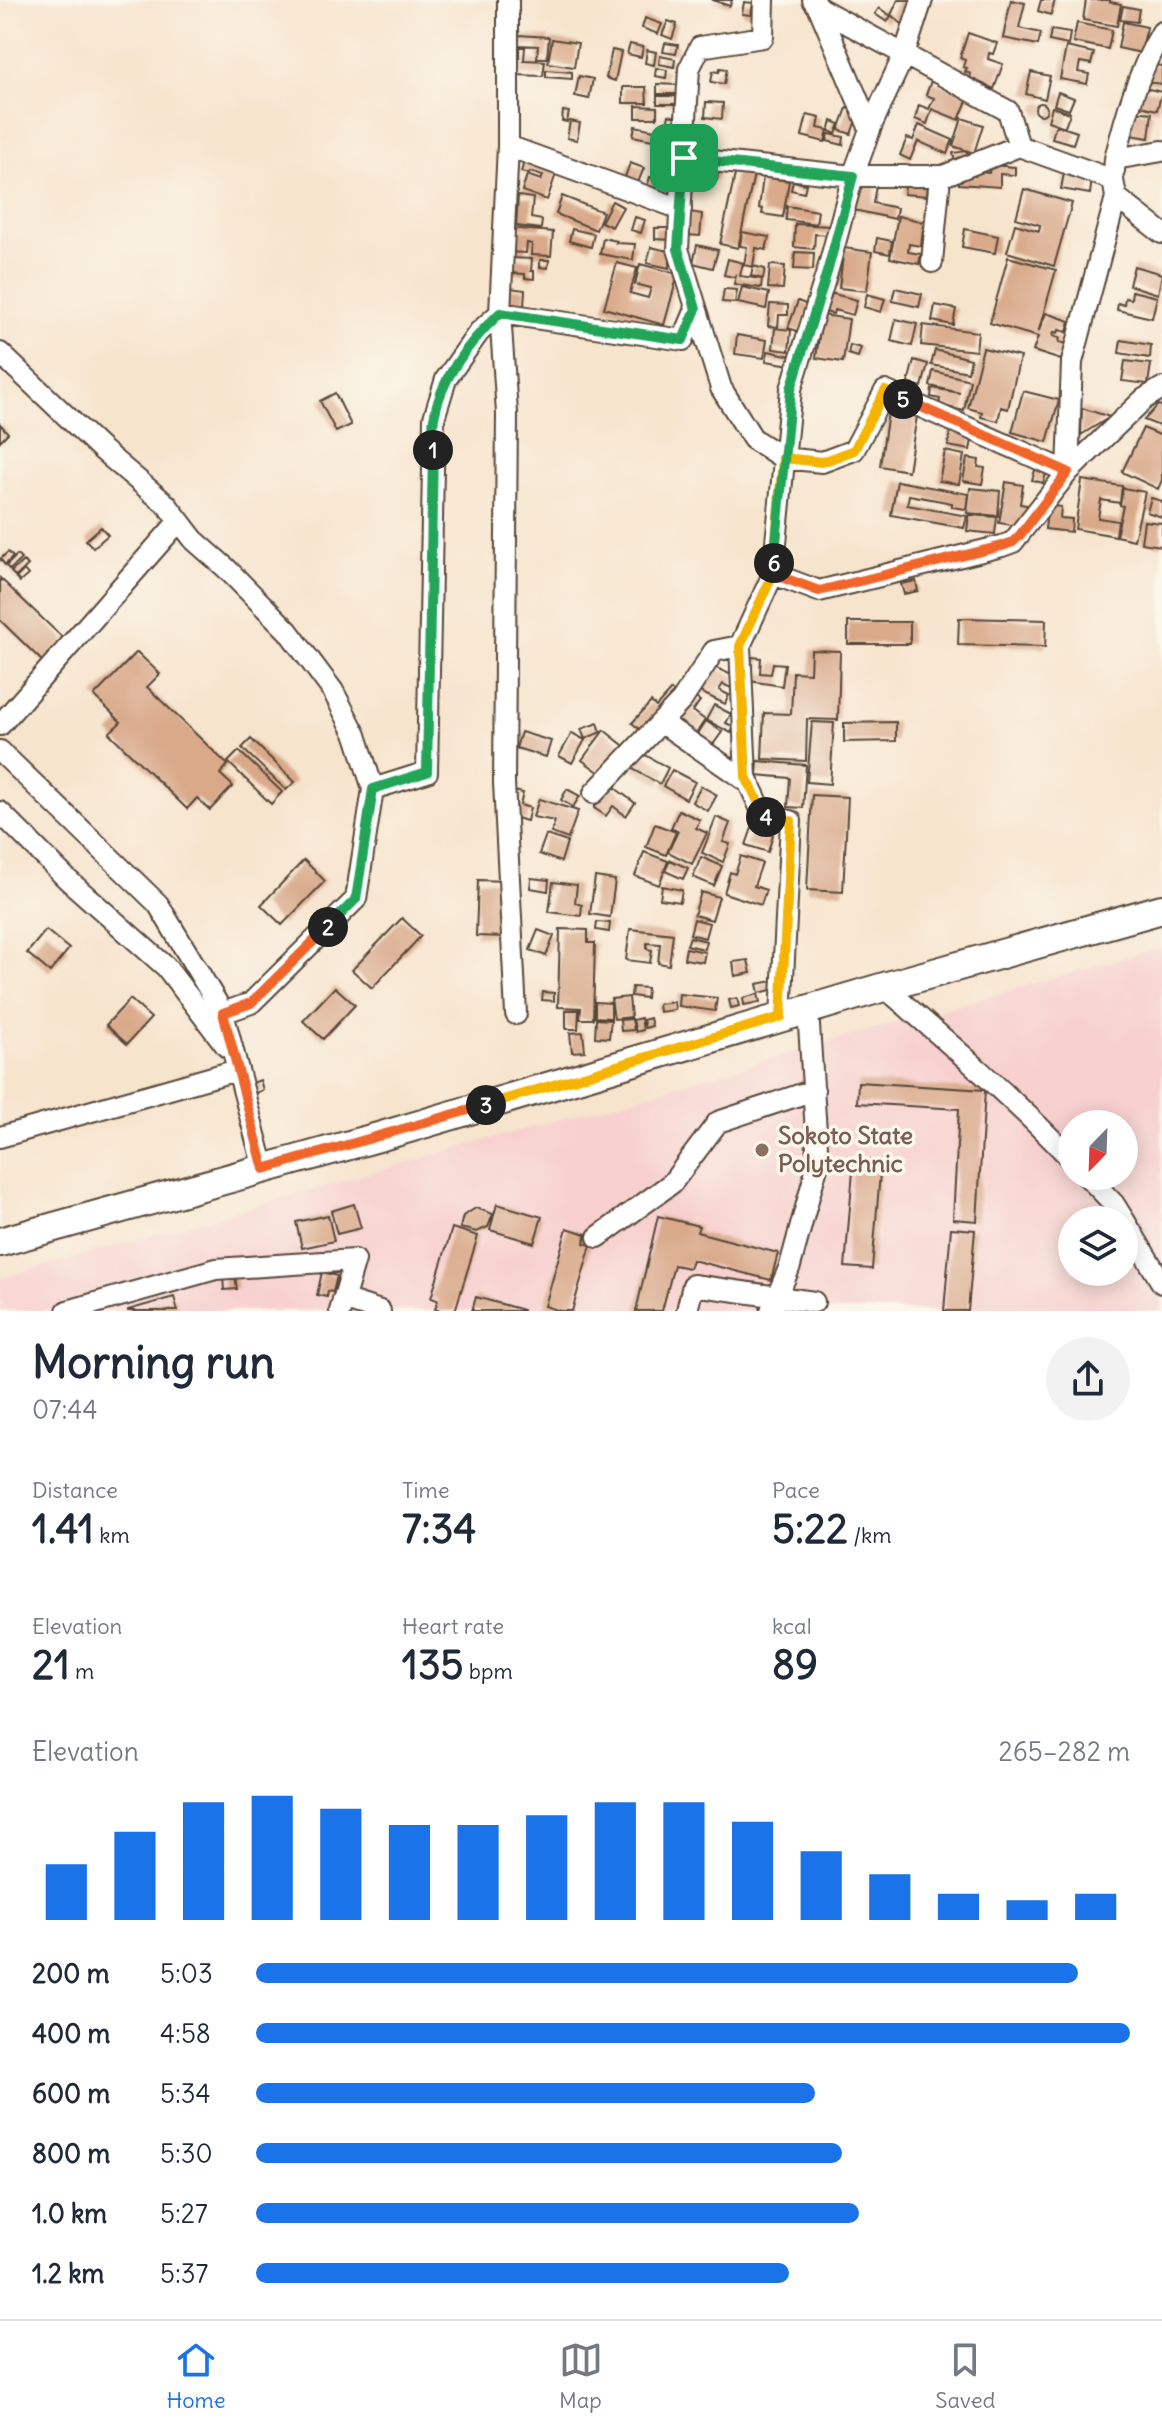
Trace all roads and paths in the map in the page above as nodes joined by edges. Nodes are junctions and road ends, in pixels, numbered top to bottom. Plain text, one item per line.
1 (508, 0) edge
2 (764, 0) edge
3 (922, 0) edge
4 (816, 4) edge
5 (1162, 32) edge
6 (904, 55) junction
7 (870, 129) junction
8 (508, 146) junction
9 (1019, 146) junction
10 (1162, 151) edge
11 (684, 158) junction
12 (853, 176) junction
13 (940, 176) junction
14 (1115, 179) junction
15 (681, 209) junction
16 (1162, 233) edge
17 (932, 262) dead end
18 (696, 309) junction
19 (500, 313) junction
20 (0, 353) edge
21 (1162, 388) edge
22 (783, 458) junction
23 (1068, 472) junction
24 (179, 521) junction
25 (773, 574) junction
26 (740, 646) junction
27 (661, 722) junction
28 (0, 725) edge
29 (0, 751) edge
30 (748, 782) junction
31 (373, 789) junction
32 (594, 793) dead end
33 (0, 812) edge
34 (1162, 909) edge
35 (884, 987) junction
36 (223, 1013) junction
37 (795, 1013) junction
38 (516, 1014) dead end
39 (235, 1063) junction
40 (814, 1090) junction
41 (0, 1137) edge
42 (1058, 1145) edge
43 (264, 1169) junction
44 (1100, 1190) edge
45 (1115, 1206) edge
46 (598, 1237) dead end
47 (0, 1242) edge
48 (1138, 1243) edge
49 (1162, 1283) edge
50 (814, 1302) dead end
51 (774, 1304) edge
52 (342, 1305) edge
53 (69, 1311) edge
54 (380, 1311) edge
55 (687, 1311) edge

1 - 8 street
2 - 11 street
3 - 6 street
4 - 6 street
4 - 7 street
5 - 14 street
6 - 7 street
6 - 9 street
7 - 12 street
8 - 15 street
8 - 19 street
9 - 13 street
9 - 14 street
10 - 14 street
11 - 12 street
11 - 15 street
12 - 13 street
12 - 22 street
13 - 17 street
14 - 16 street
14 - 23 street
15 - 18 street
18 - 19 street
18 - 22 street
19 - 31 street
19 - 38 street
20 - 24 street
21 - 23 street
22 - 23 street
22 - 25 street
23 - 25 street
24 - 28 street
24 - 31 street
25 - 26 street
26 - 27 street
26 - 30 street
27 - 30 street
27 - 32 street
29 - 36 street
30 - 37 street
31 - 36 street
33 - 39 street
34 - 35 street
35 - 37 street
35 - 42 street
36 - 39 street
37 - 40 street
37 - 43 street
39 - 41 street
39 - 43 street
40 - 46 street
40 - 51 street
43 - 47 street
44 - 45 street
48 - 49 street
50 - 51 street
51 - 55 street
52 - 53 street
52 - 54 street

